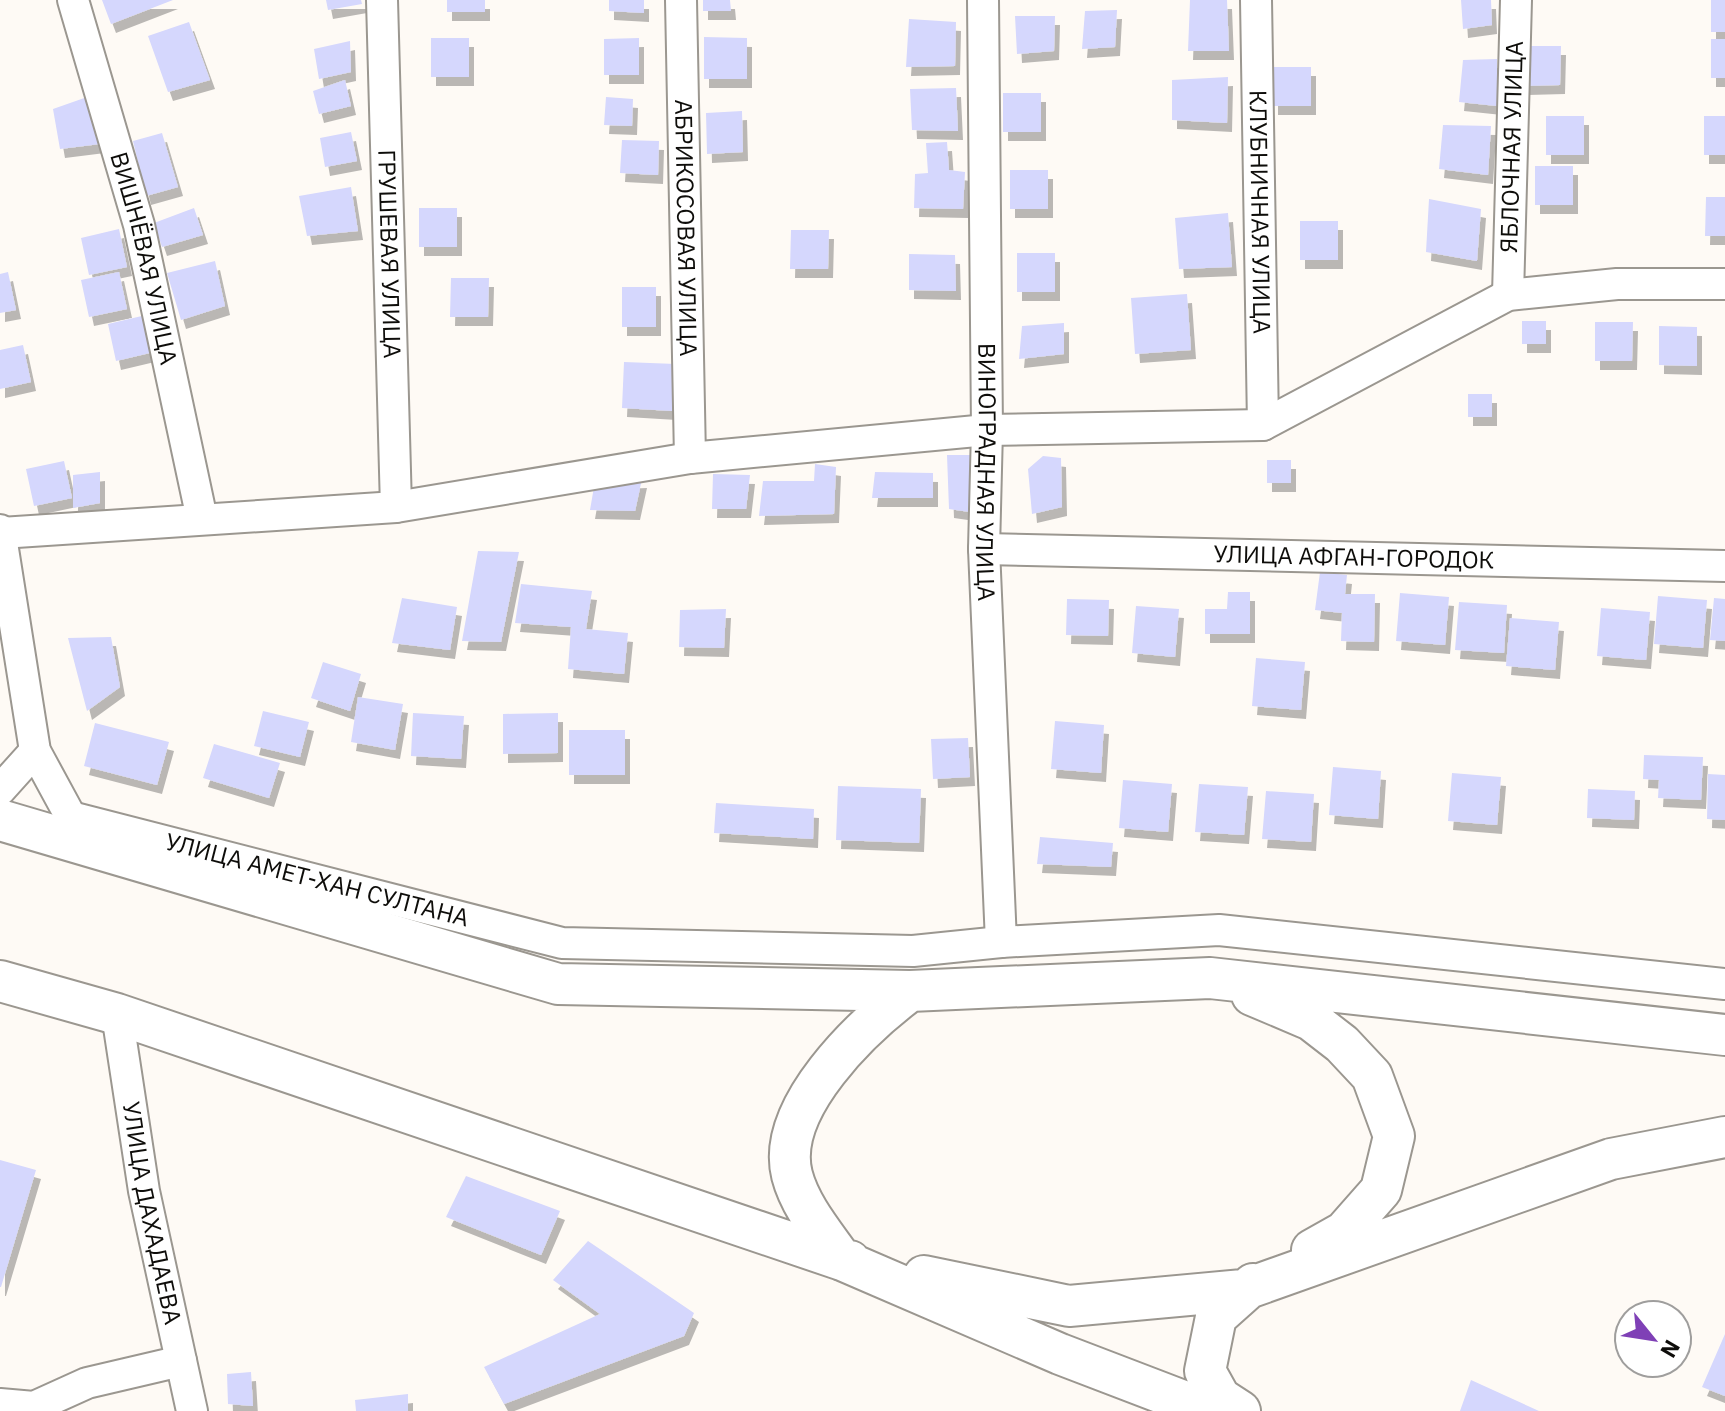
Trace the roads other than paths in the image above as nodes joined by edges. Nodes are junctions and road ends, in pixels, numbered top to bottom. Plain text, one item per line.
1 (73, 0) edge
2 (382, 0) edge
3 (681, 0) edge
4 (983, 0) edge
5 (1256, 0) edge
6 (1516, 0) edge
7 (1725, 284) edge
8 (1508, 295) junction
9 (1263, 425) junction
10 (987, 430) junction
11 (690, 458) junction
12 (396, 507) junction
13 (202, 519) junction
14 (1, 535) edge
15 (984, 549) junction
16 (1725, 566) edge
17 (35, 751) junction
18 (3, 782) edge
19 (0, 820) edge
20 (78, 831) junction
21 (1001, 942) junction
22 (1210, 978) junction
23 (0, 981) edge
24 (1725, 984) edge
25 (910, 991) junction
26 (117, 1014) junction
27 (1725, 1035) edge
28 (1725, 1137) edge
29 (842, 1260) junction
30 (1243, 1290) junction
31 (181, 1361) junction
32 (64, 1402) edge
33 (0, 1404) edge
34 (192, 1411) edge
35 (1209, 1411) edge
36 (1240, 1411) edge

1 - 13 street, ВИШНЁВАЯ УЛИЦА
2 - 12 street, ГРУШЕВАЯ УЛИЦА
3 - 11 street, АБРИКОСОВАЯ УЛИЦА
4 - 10 street, ВИНОГРАДНАЯ УЛИЦА
5 - 9 street, КЛУБНИЧНАЯ УЛИЦА
6 - 8 street, ЯБЛОЧНАЯ УЛИЦА
7 - 8 street
8 - 9 street
9 - 10 street
10 - 11 street
10 - 15 street, ВИНОГРАДНАЯ УЛИЦА
11 - 12 street
12 - 13 street
13 - 14 street
14 - 17 street
15 - 16 street, УЛИЦА АФГАН-ГОРОДОК
15 - 21 street, ВИНОГРАДНАЯ УЛИЦА
17 - 18 street
17 - 20 street
19 - 20 main road
20 - 21 street, УЛИЦА АМЕТ-ХАН СУЛТАНА
20 - 25 main road
21 - 24 street, УЛИЦА АМЕТ-ХАН СУЛТАНА
22 - 25 main road
22 - 27 main road
22 - 30 main road
23 - 26 main road
25 - 29 main road
26 - 29 main road
26 - 31 street, УЛИЦА ДАХАДАЕВА
28 - 30 main road
29 - 30 main road
29 - 35 main road
30 - 36 main road
31 - 32 street
31 - 34 street, УЛИЦА ДАХАДАЕВА
32 - 33 street

